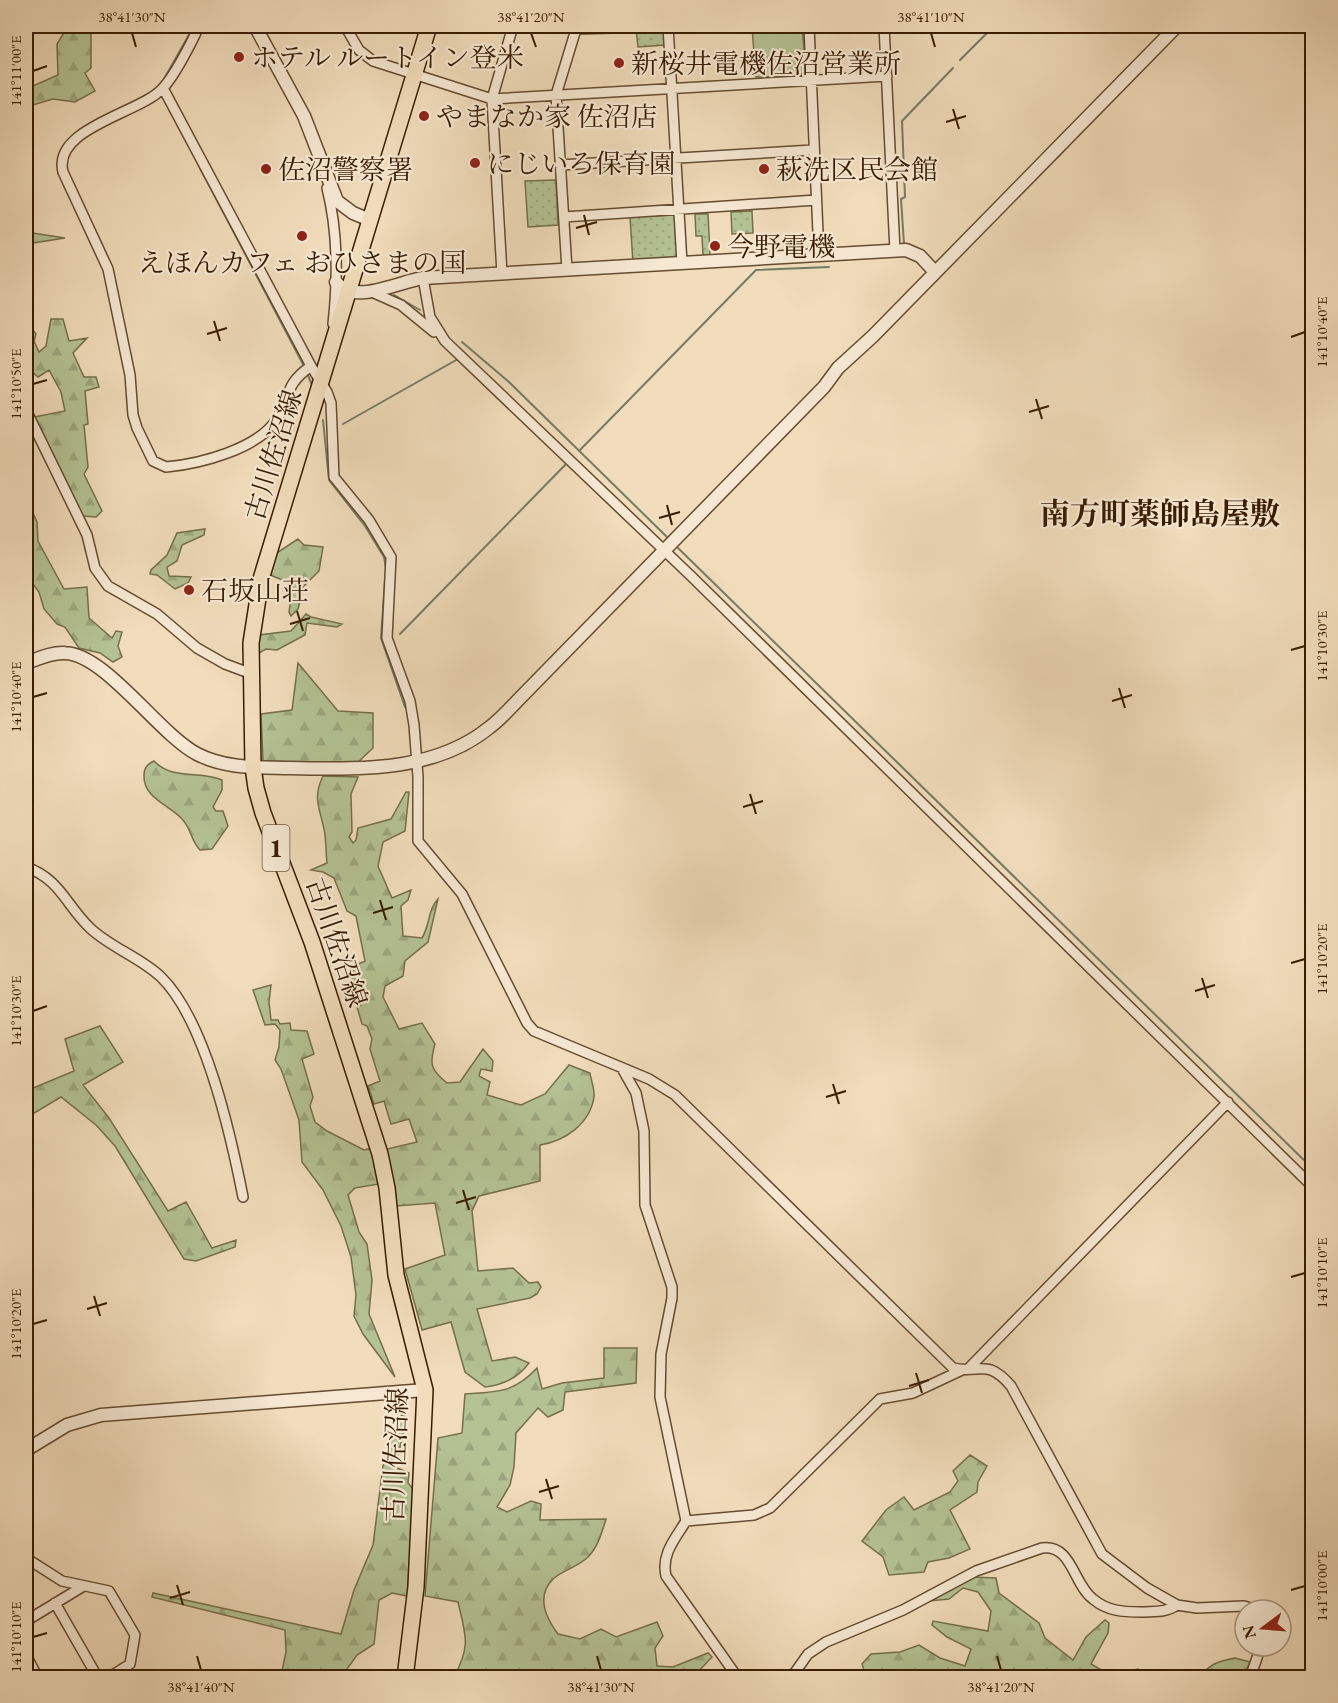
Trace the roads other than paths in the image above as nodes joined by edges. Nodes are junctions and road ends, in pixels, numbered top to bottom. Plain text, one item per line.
1 (199, 26) edge
2 (255, 26) edge
3 (345, 26) edge
4 (429, 26) edge
5 (513, 26) edge
6 (668, 26) edge
7 (684, 26) edge
8 (809, 26) edge
9 (884, 26) edge
10 (1177, 26) edge
11 (576, 27) edge
12 (415, 74) junction
13 (886, 76) junction
14 (812, 82) junction
15 (673, 88) junction
16 (160, 91) junction
17 (556, 95) junction
18 (492, 99) junction
19 (813, 150) junction
20 (676, 158) junction
21 (320, 159) junction
22 (560, 165) junction
23 (816, 200) junction
24 (680, 208) junction
25 (564, 217) junction
26 (370, 220) junction
27 (895, 251) junction
28 (819, 256) junction
29 (682, 263) junction
30 (567, 270) junction
31 (934, 271) junction
32 (502, 274) junction
33 (423, 278) junction
34 (336, 282) junction
35 (350, 290) junction
36 (374, 293) junction
37 (446, 341) junction
38 (310, 366) junction
39 (324, 377) junction
40 (26, 410) edge
41 (665, 551) junction
42 (26, 663) edge
43 (252, 674) junction
44 (417, 761) junction
45 (253, 767) junction
46 (26, 867) edge
47 (623, 1070) junction
48 (1228, 1102) junction
49 (1312, 1186) edge
50 (243, 1197) dead end
51 (966, 1369) junction
52 (425, 1390) junction
53 (26, 1450) edge
54 (686, 1521) junction
55 (26, 1558) edge
56 (82, 1587) junction
57 (55, 1604) junction
58 (1177, 1605) junction
59 (1233, 1606) edge
60 (26, 1621) edge
61 (26, 1655) edge
62 (1257, 1658) edge
63 (38, 1677) edge
64 (98, 1677) edge
65 (108, 1677) edge
66 (405, 1677) edge
67 (738, 1677) edge
68 (791, 1677) edge
69 (1250, 1677) edge

1 - 16 street
2 - 21 street
3 - 12 street
4 - 12 main road, 古川佐沼線 / 1
5 - 18 street
6 - 7 street
6 - 11 street
6 - 15 street
8 - 14 street
9 - 13 street
10 - 31 street
11 - 17 street
12 - 18 street
12 - 26 main road, 古川佐沼線 / 1
13 - 14 street
13 - 27 street
14 - 15 street
14 - 19 street
15 - 17 street
15 - 20 street
16 - 38 street
16 - 38 street
17 - 18 street
17 - 22 street
18 - 32 street
19 - 20 street
19 - 23 street
20 - 22 street
20 - 24 street
21 - 26 street
21 - 34 street
22 - 25 street
23 - 24 street
23 - 28 street
24 - 25 street
24 - 29 street
25 - 30 street
26 - 35 main road, 古川佐沼線 / 1
27 - 28 street
27 - 31 street
28 - 29 street
29 - 30 street
30 - 32 street
31 - 41 street
32 - 33 street
33 - 36 street
33 - 37 street
34 - 35 street
34 - 39 street
35 - 36 street
35 - 39 main road, 古川佐沼線 / 1
36 - 37 street
37 - 41 street
38 - 39 street
39 - 43 main road, 古川佐沼線 / 1
39 - 44 street
40 - 43 street
41 - 44 street
41 - 48 street
42 - 45 street
43 - 45 main road, 古川佐沼線 / 1
44 - 45 street
44 - 47 street
45 - 52 main road, 古川佐沼線 / 1
46 - 50 street
47 - 51 street
47 - 54 street
48 - 49 street
48 - 51 street
51 - 54 street
51 - 58 street
52 - 53 street
52 - 66 main road, 古川佐沼線 / 1
54 - 67 street
55 - 56 street
56 - 57 street
56 - 65 street
57 - 60 street
57 - 64 street
58 - 59 street
58 - 68 street
61 - 63 street
62 - 69 street

